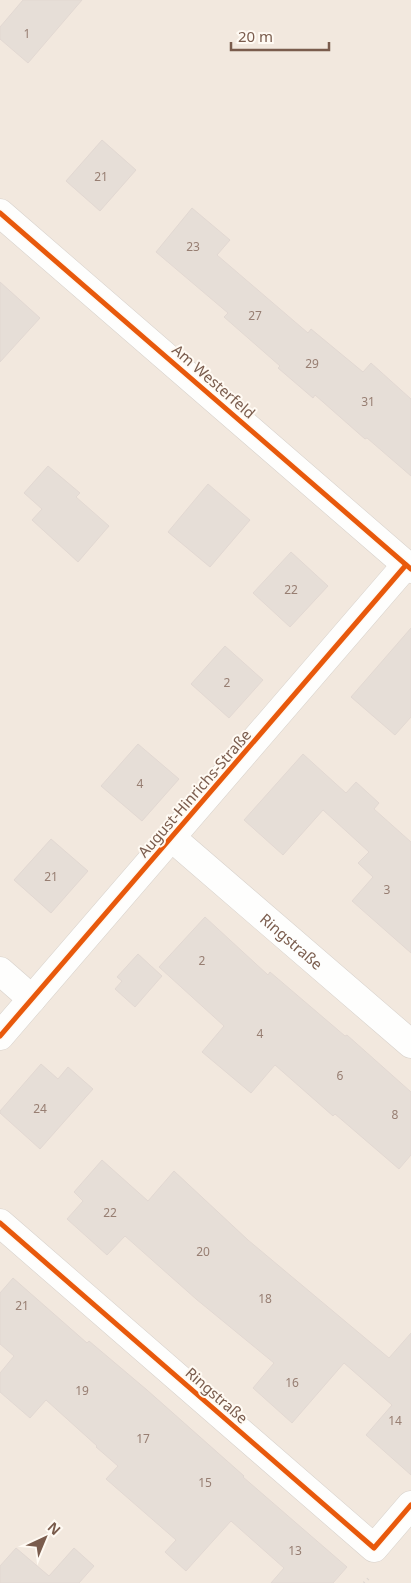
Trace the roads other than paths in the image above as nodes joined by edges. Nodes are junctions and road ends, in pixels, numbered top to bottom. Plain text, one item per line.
1 (0, 213) edge
2 (408, 567) edge
3 (172, 838) junction
4 (0, 971) edge
5 (32, 999) junction
6 (0, 1036) edge
7 (411, 1044) edge
8 (0, 1223) edge
9 (411, 1505) edge

1 - 2 street, Am Westerfeld
2 - 3 street, August-Hinrichs-Straße
3 - 5 street, August-Hinrichs-Straße
3 - 7 street, Ringstraße
4 - 5 street
5 - 6 street, August-Hinrichs-Straße
8 - 9 street, Ringstraße

